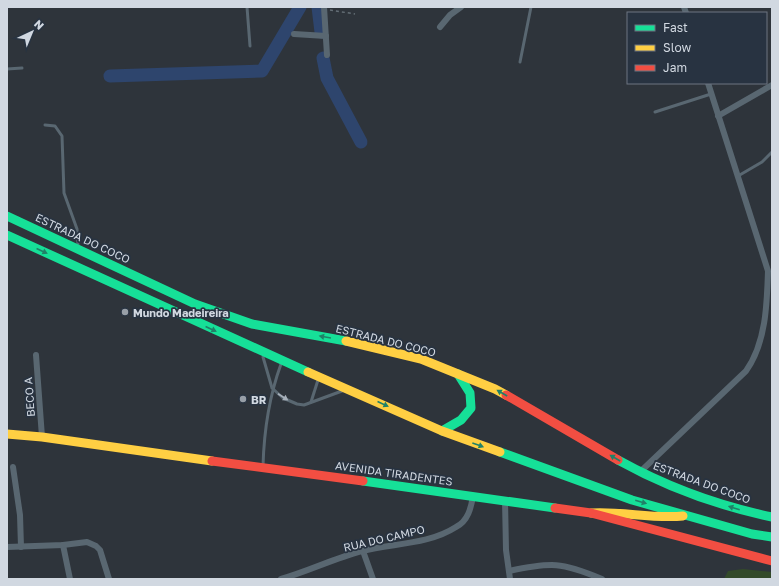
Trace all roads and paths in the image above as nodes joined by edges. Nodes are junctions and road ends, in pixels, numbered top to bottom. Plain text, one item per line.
1 (247, 7) edge
2 (461, 7) edge
3 (531, 7) edge
4 (324, 8) edge
5 (355, 14) dead end
6 (440, 27) dead end
7 (294, 34) dead end
8 (326, 36) junction
9 (250, 46) dead end
10 (327, 55) dead end
11 (520, 62) dead end
12 (22, 68) dead end
13 (7, 69) edge
14 (708, 84) edge
15 (772, 84) edge
16 (711, 94) junction
17 (655, 112) dead end
18 (718, 116) junction
19 (45, 125) dead end
20 (772, 152) edge
21 (737, 176) junction
22 (7, 216) edge
23 (7, 235) edge
24 (78, 249) junction
25 (770, 270) edge
26 (261, 351) junction
27 (36, 355) dead end
28 (282, 360) junction
29 (457, 373) junction
30 (319, 376) junction
31 (272, 388) junction
32 (347, 389) junction
33 (311, 402) junction
34 (442, 431) junction
35 (7, 434) edge
36 (42, 437) junction
37 (13, 467) dead end
38 (263, 467) junction
39 (640, 472) junction
40 (473, 496) junction
41 (505, 500) junction
42 (591, 513) junction
43 (687, 515) junction
44 (772, 517) edge
45 (772, 537) edge
46 (63, 545) junction
47 (7, 547) edge
48 (21, 547) junction
49 (363, 551) junction
50 (772, 561) edge
51 (509, 571) junction
52 (70, 579) edge
53 (109, 579) edge
54 (282, 579) edge
55 (373, 579) edge
56 (510, 579) edge
57 (602, 579) edge

1 - 9 lane
2 - 6 street
3 - 11 lane
4 - 5 path
4 - 8 street
7 - 8 street
8 - 10 street
12 - 13 lane
14 - 16 street
15 - 18 street
16 - 17 lane
16 - 18 street
18 - 21 street
19 - 24 lane
20 - 21 lane
21 - 25 street
22 - 24 main road, ESTRADA DO COCO
23 -> 26 main road
29 -> 24 main road, ESTRADA DO COCO
25 - 39 street
26 - 28 main road
26 - 31 lane
27 - 36 street, BECO A
28 - 30 main road
28 - 31 lane
29 - 34 main road
39 -> 29 main road, ESTRADA DO COCO
30 - 32 main road
30 - 33 lane
31 -> 33 lane
31 - 38 lane
32 - 33 lane
32 -> 34 main road
34 -> 43 main road
35 - 36 main road, AVENIDA TIRADENTES
36 - 38 main road, AVENIDA TIRADENTES
37 - 48 street
38 - 40 main road, AVENIDA TIRADENTES
44 -> 39 main road, ESTRADA DO COCO
40 - 41 main road, AVENIDA TIRADENTES
40 - 49 street, RUA DO CAMPO
41 - 42 main road, AVENIDA TIRADENTES
41 - 51 street
42 - 43 main road
42 - 50 main road, AVENIDA TIRADENTES
43 - 45 main road
46 - 48 street
46 - 52 street
46 - 53 street
47 - 48 street
49 - 54 street, RUA DO CAMPO
49 - 55 street
51 - 56 street
51 - 57 street

